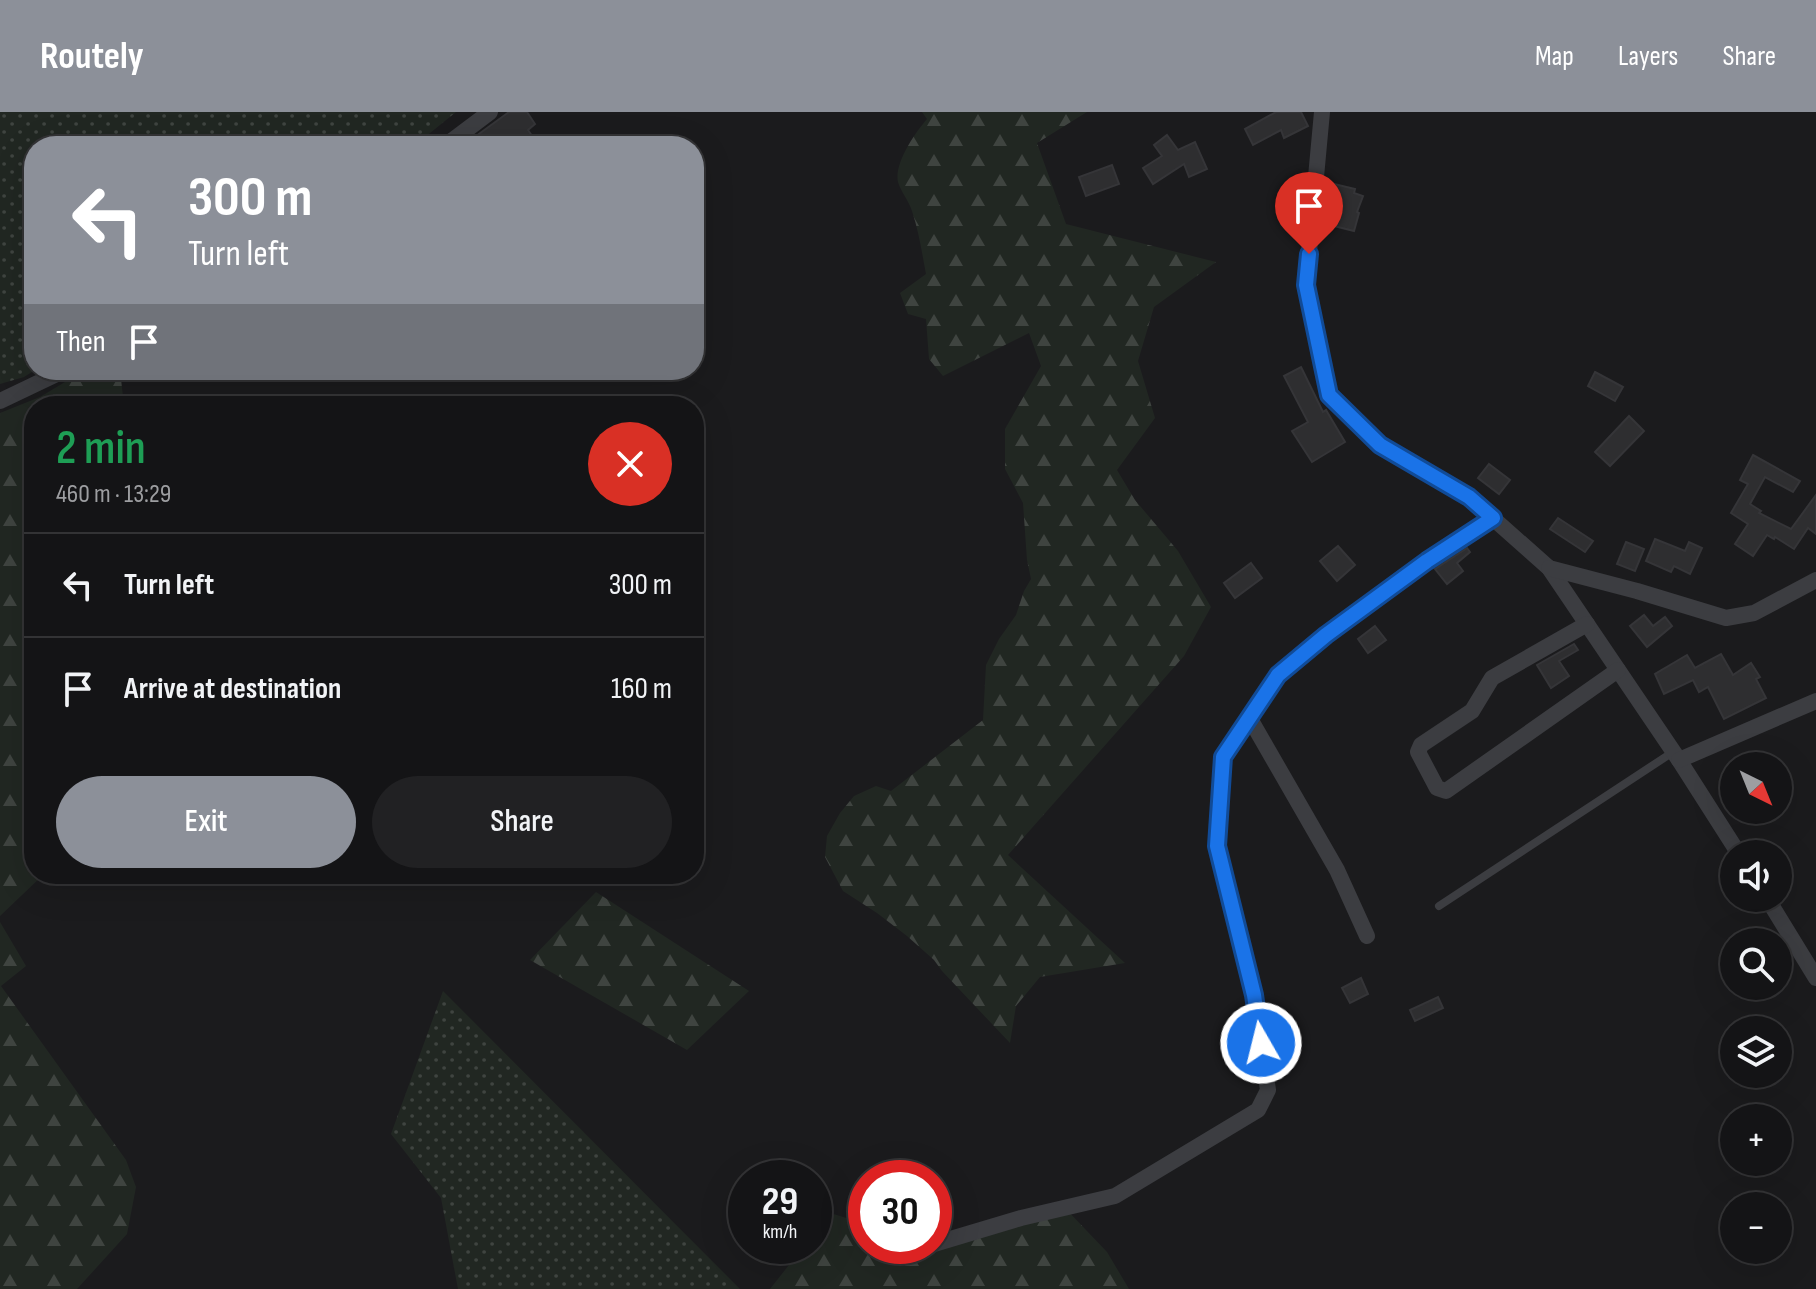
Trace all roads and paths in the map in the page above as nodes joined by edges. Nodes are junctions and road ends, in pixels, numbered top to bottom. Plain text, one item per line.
1 (490, 112) edge
2 (1312, 112) edge
3 (1322, 120) edge
4 (458, 136) edge
5 (44, 380) edge
6 (0, 401) edge
7 (1493, 518) junction
8 (1549, 568) junction
9 (1816, 580) edge
10 (1587, 624) junction
11 (1618, 670) junction
12 (1816, 701) edge
13 (1249, 717) junction
14 (1677, 756) junction
15 (1730, 840) edge
16 (1439, 906) dead end
17 (1776, 912) edge
18 (1367, 936) dead end
19 (1815, 973) edge
20 (952, 1239) edge

1 - 4 street
2 - 3 street
3 - 7 street
5 - 6 street
7 - 8 street
7 - 13 street
8 - 9 street
8 - 10 street
10 - 11 street
10 - 11 street
11 - 14 street
12 - 14 street
13 - 18 street
13 - 20 street
14 - 15 street
14 - 16 lane
17 - 19 street

